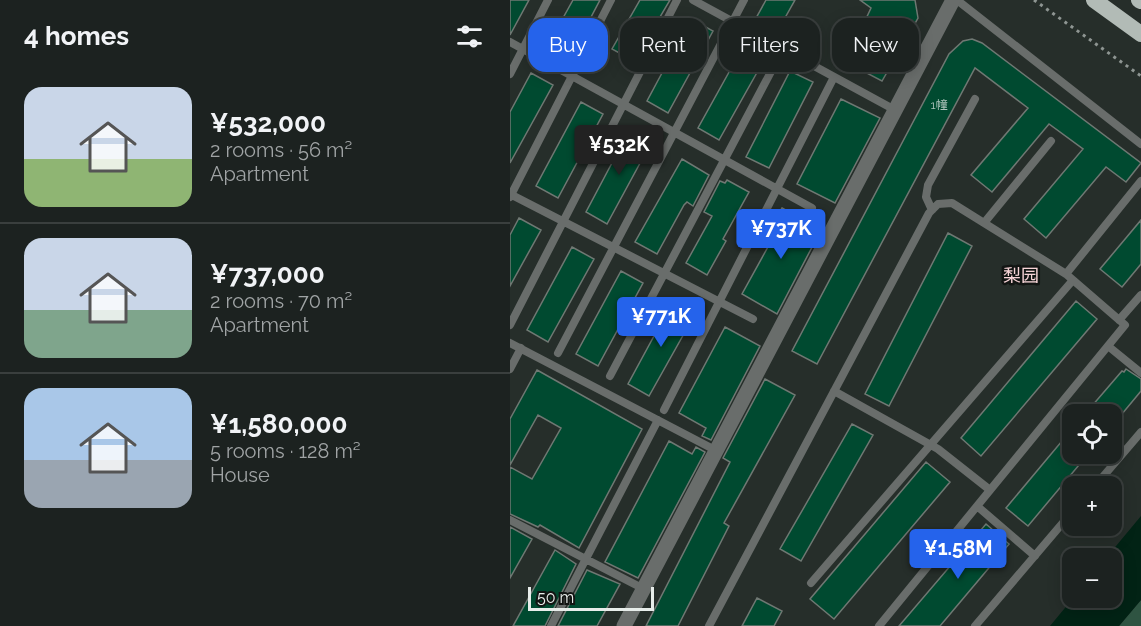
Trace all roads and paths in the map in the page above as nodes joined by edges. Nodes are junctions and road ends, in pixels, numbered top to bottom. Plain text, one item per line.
1 (549, 0) edge
2 (611, 0) edge
3 (677, 0) edge
4 (693, 0) edge
5 (744, 0) edge
6 (955, 0) edge
7 (1034, 0) edge
8 (1094, 0) edge
9 (726, 18) edge
10 (735, 18) edge
11 (1141, 34) edge
12 (510, 42) edge
13 (523, 49) junction
14 (719, 49) edge
15 (820, 69) edge
16 (771, 72) edge
17 (510, 74) edge
18 (572, 76) junction
19 (834, 76) junction
20 (1141, 76) edge
21 (975, 99) dead end
22 (624, 104) junction
23 (895, 110) junction
24 (675, 132) junction
25 (1051, 141) dead end
26 (1141, 144) edge
27 (725, 159) junction
28 (1141, 181) edge
29 (778, 189) junction
30 (510, 195) edge
31 (812, 208) dead end
32 (932, 210) junction
33 (563, 221) junction
34 (984, 223) junction
35 (614, 248) junction
36 (664, 274) junction
37 (1070, 277) junction
38 (1141, 295) edge
39 (719, 302) junction
40 (753, 319) dead end
41 (1119, 320) junction
42 (510, 325) edge
43 (510, 343) edge
44 (1108, 346) junction
45 (521, 348) junction
46 (558, 353) dead end
47 (510, 369) edge
48 (1141, 373) edge
49 (610, 376) dead end
50 (834, 391) junction
51 (664, 410) dead end
52 (658, 420) junction
53 (1141, 432) edge
54 (930, 444) junction
55 (717, 451) junction
56 (1104, 476) edge
57 (990, 490) junction
58 (977, 506) junction
59 (510, 520) edge
60 (1062, 524) edge
61 (1035, 556) junction
62 (586, 559) junction
63 (811, 583) dead end
64 (644, 589) junction
65 (551, 626) edge
66 (624, 626) edge
67 (709, 626) edge
68 (879, 626) edge
69 (975, 626) edge

1 - 13 lane
2 - 18 lane
3 - 22 lane
4 - 9 lane
5 - 10 lane
6 - 23 street
6 - 26 lane
7 - 20 path
8 - 11 highway
12 - 13 lane
13 - 17 lane
13 - 18 lane
14 - 24 lane
15 - 19 lane
16 - 27 lane
18 - 22 lane
18 - 30 lane
19 - 23 lane
19 - 29 lane
21 - 32 lane
22 - 24 lane
22 - 33 lane
23 - 55 street
24 - 27 lane
24 - 35 lane
25 - 34 lane
27 - 29 lane
27 - 36 lane
28 - 37 lane
29 - 31 lane
29 - 39 lane
30 - 33 lane
32 - 34 lane
32 - 50 lane
33 - 35 lane
33 - 42 lane
34 - 37 lane
35 - 36 lane
35 - 46 lane
36 - 39 lane
36 - 49 lane
37 - 41 lane
37 - 54 lane
38 - 41 lane
39 - 40 lane
39 - 51 lane
41 - 44 lane
43 - 45 lane
44 - 48 lane
44 - 57 lane
45 - 47 lane
45 - 52 lane
50 - 54 lane
50 - 67 lane
52 - 55 lane
52 - 62 lane
53 - 56 lane
54 - 57 lane
54 - 63 lane
55 - 64 street
57 - 58 lane
58 - 61 lane
58 - 68 lane
59 - 62 lane
60 - 61 lane
61 - 69 lane
62 - 64 lane
62 - 65 lane
64 - 66 street

